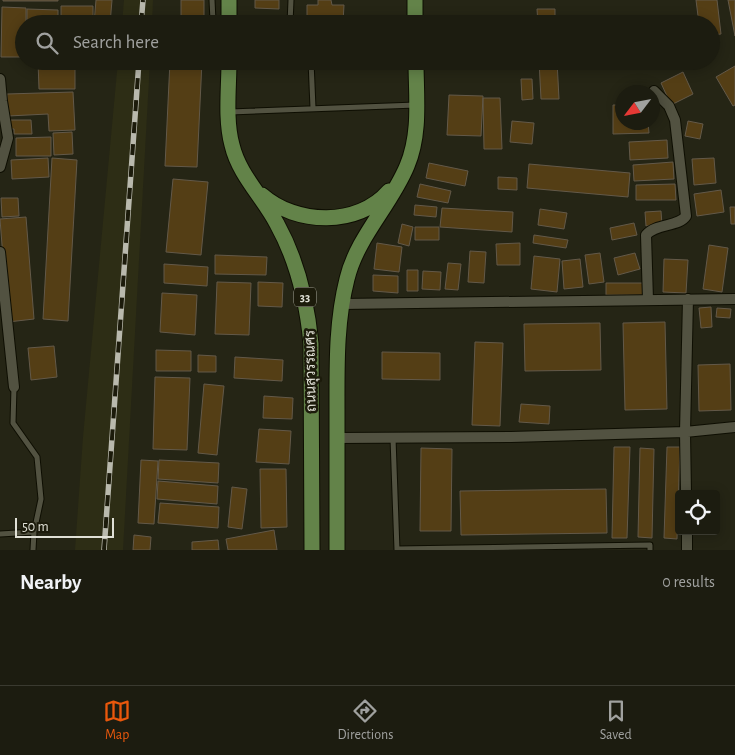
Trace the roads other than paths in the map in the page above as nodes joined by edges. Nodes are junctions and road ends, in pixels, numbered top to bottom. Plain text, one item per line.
1 (212, 0) edge
2 (229, 0) edge
3 (291, 0) edge
4 (414, 0) edge
5 (213, 15) edge
6 (229, 15) edge
7 (290, 15) edge
8 (415, 15) edge
9 (229, 70) edge
10 (311, 70) edge
11 (416, 70) edge
12 (0, 79) edge
13 (660, 97) edge
14 (416, 105) junction
15 (313, 108) junction
16 (229, 112) junction
17 (0, 167) edge
18 (401, 177) junction
19 (255, 189) junction
20 (0, 252) edge
21 (688, 299) junction
22 (735, 299) edge
23 (648, 300) junction
24 (341, 304) junction
25 (14, 388) joint
26 (735, 427) edge
27 (685, 432) junction
28 (337, 438) junction
29 (393, 438) junction
30 (686, 490) edge
31 (34, 532) junction
32 (0, 534) edge
33 (686, 535) edge
34 (397, 549) edge
35 (33, 550) edge
36 (312, 550) edge
37 (337, 550) edge
38 (650, 550) edge
39 (687, 550) edge

1 - 5 lane
2 - 6 main road
3 - 7 lane
4 - 8 main road
9 - 16 main road, ถนนสุวรรณศร / 33
10 - 15 lane
11 - 14 main road, ถนนสุวรรณศร
12 - 17 street
13 - 23 street
14 - 15 lane
14 - 18 main road, ถนนสุวรรณศร
15 - 16 lane
16 - 19 main road, ถนนสุวรรณศร / 33
18 - 19 main road
18 - 24 main road, ถนนสุวรรณศร
19 - 36 main road, ถนนสุวรรณศร / 33
20 - 25 street
21 - 22 street
21 - 23 street
21 - 27 street
23 - 24 street
24 - 28 main road, ถนนสุวรรณศร
25 - 31 lane
26 - 27 street
27 - 29 street
27 - 30 street
28 - 29 street
28 - 37 main road, ถนนสุวรรณศร
29 - 34 lane
31 - 32 lane
31 - 35 lane
33 - 39 street
34 - 38 lane

